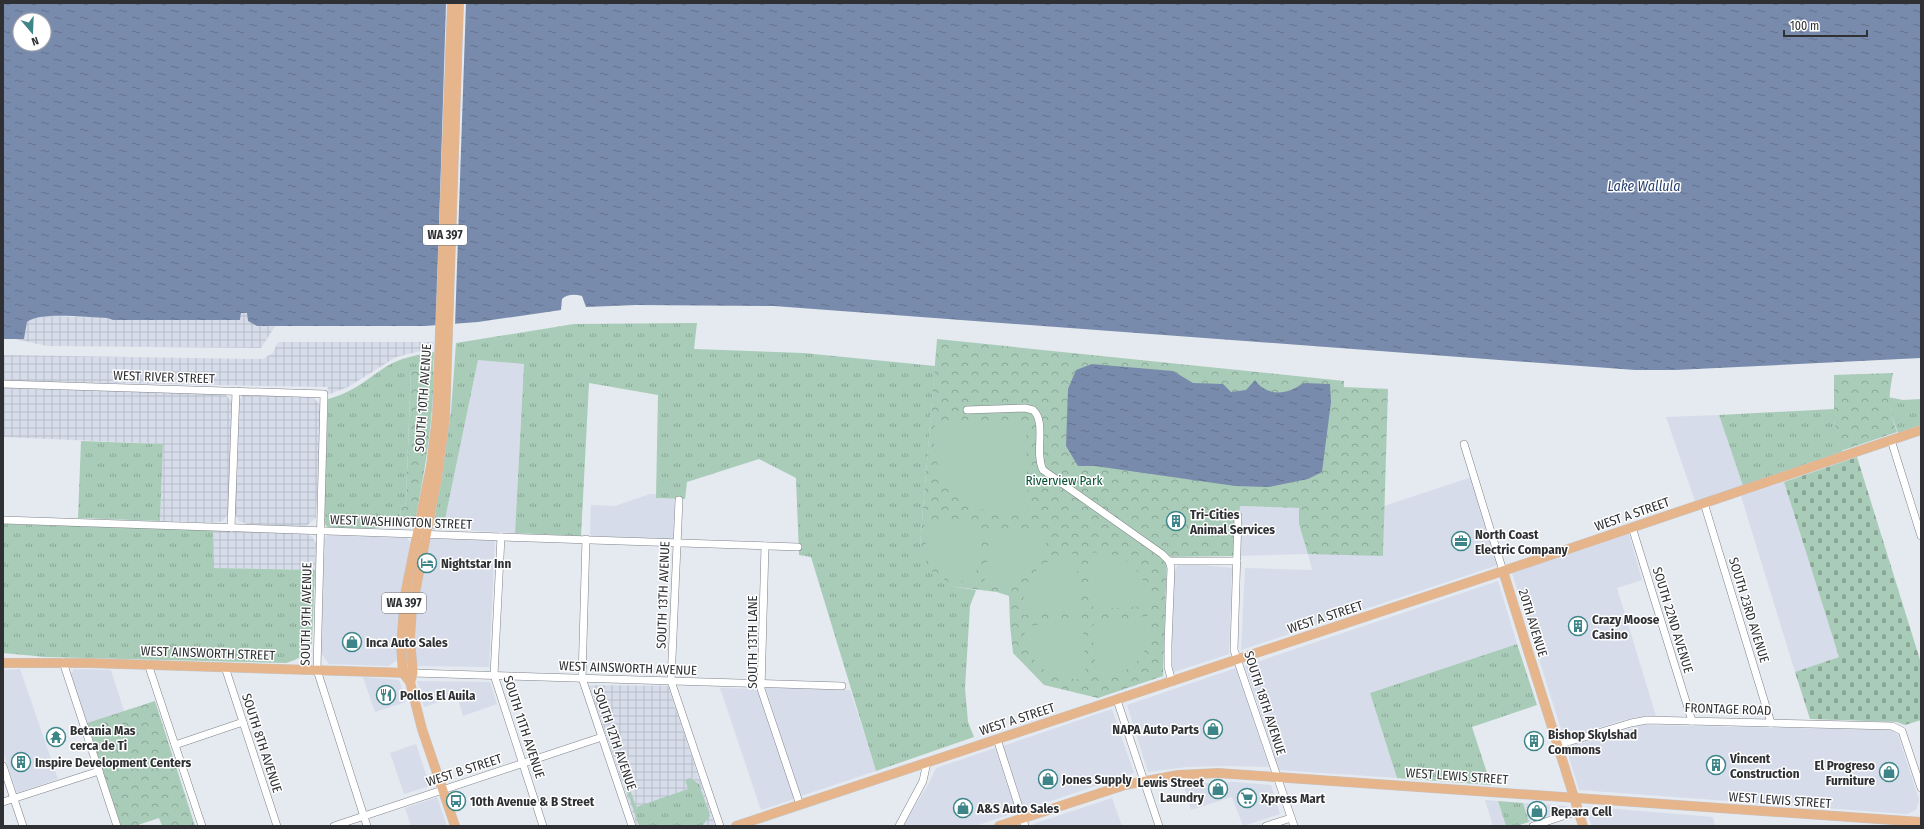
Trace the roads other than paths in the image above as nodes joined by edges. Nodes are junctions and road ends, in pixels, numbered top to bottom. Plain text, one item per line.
1 (452, 3) edge
2 (459, 3) edge
3 (452, 112) junction
4 (3, 384) edge
5 (236, 391) junction
6 (324, 394) joint
7 (967, 410) dead end
8 (1921, 430) edge
9 (1891, 440) junction
10 (1464, 444) dead end
11 (679, 500) dead end
12 (1704, 503) junction
13 (1238, 516) dead end
14 (3, 520) edge
15 (1632, 527) junction
16 (231, 528) junction
17 (320, 531) junction
18 (422, 534) junction
19 (1921, 536) edge
20 (501, 537) junction
21 (586, 539) junction
22 (677, 543) junction
23 (766, 546) junction
24 (798, 547) dead end
25 (1169, 561) junction
26 (1237, 561) junction
27 (1503, 571) junction
28 (1237, 660) junction
29 (63, 662) junction
30 (3, 663) edge
31 (148, 664) junction
32 (225, 667) junction
33 (317, 670) junction
34 (494, 675) junction
35 (409, 676) junction
36 (582, 678) junction
37 (671, 681) junction
38 (1172, 682) junction
39 (761, 684) junction
40 (842, 686) dead end
41 (1117, 700) junction
42 (1692, 720) junction
43 (243, 722) junction
44 (1771, 723) junction
45 (602, 737) junction
46 (997, 739) junction
47 (175, 745) junction
48 (1558, 745) junction
49 (928, 762) junction
50 (523, 763) junction
51 (3, 766) edge
52 (99, 771) junction
53 (1277, 777) junction
54 (1144, 781) junction
55 (1921, 786) edge
56 (443, 790) junction
57 (1574, 798) junction
58 (14, 799) junction
59 (3, 802) edge
60 (800, 805) junction
61 (1578, 811) junction
62 (364, 816) junction
63 (1291, 818) junction
64 (1024, 822) edge
65 (1921, 822) edge
66 (23, 826) edge
67 (117, 826) edge
68 (202, 826) edge
69 (277, 826) edge
70 (334, 826) edge
71 (367, 826) edge
72 (455, 826) edge
73 (544, 826) edge
74 (632, 826) edge
75 (720, 826) edge
76 (736, 826) edge
77 (899, 826) edge
78 (999, 826) edge
79 (1159, 826) edge
80 (1266, 826) edge
81 (1294, 826) edge
82 (1533, 826) edge
83 (1583, 826) edge

1 - 3 main road, WA 397
2 - 3 main road, WA 397
3 - 18 main road, SOUTH 10TH AVENUE / WA 397
4 - 5 street, WEST RIVER STREET
5 - 6 street, WEST RIVER STREET
5 - 16 street
6 - 17 street, SOUTH 9TH AVENUE
7 - 25 street
8 - 9 main road, WEST A STREET
9 - 12 main road, WEST A STREET
9 - 19 street
10 - 27 street, 20TH AVENUE
11 - 22 street, SOUTH 13TH AVENUE
12 - 15 main road, WEST A STREET
12 - 44 street, SOUTH 23RD AVENUE
13 - 26 street, SOUTH 18TH AVENUE
14 - 16 street, WEST WASHINGTON STREET
15 - 27 main road, WEST A STREET
15 - 42 street, SOUTH 22ND AVENUE
16 - 17 street, WEST WASHINGTON STREET
17 - 18 street, WEST WASHINGTON STREET
17 - 33 street, SOUTH 9TH AVENUE
18 - 20 street, WEST WASHINGTON STREET
18 - 35 main road, SOUTH 10TH AVENUE / WA 397
20 - 21 street, WEST WASHINGTON STREET
20 - 34 street, SOUTH 11TH AVENUE
21 - 22 street, WEST WASHINGTON STREET
21 - 36 street, SOUTH 12TH AVENUE
22 - 23 street, WEST WASHINGTON STREET
22 - 37 street, SOUTH 13TH AVENUE
23 - 24 street, WEST WASHINGTON STREET
23 - 39 street, SOUTH 13TH LANE
25 - 26 street
25 - 38 street
26 - 28 street, SOUTH 18TH AVENUE
27 - 28 main road, WEST A STREET
27 - 48 main road, 20TH AVENUE
28 - 38 main road, WEST A STREET
28 - 53 street, SOUTH 18TH AVENUE
29 - 30 main road, WEST AINSWORTH STREET
29 - 31 main road, WEST AINSWORTH STREET
29 - 52 street
31 - 32 main road, WEST AINSWORTH STREET
31 - 47 street
32 - 33 main road, WEST AINSWORTH STREET
32 - 43 street, SOUTH 8TH AVENUE
33 - 35 main road, WEST AINSWORTH STREET
33 - 62 street, SOUTH 9TH AVENUE
34 - 35 street, WEST AINSWORTH AVENUE
34 - 36 street, WEST AINSWORTH AVENUE
34 - 50 street, SOUTH 11TH AVENUE
35 - 56 main road, SOUTH 10TH AVENUE
36 - 37 street, WEST AINSWORTH AVENUE
36 - 45 street, SOUTH 12TH AVENUE
37 - 39 street, WEST AINSWORTH AVENUE
37 - 75 street, SOUTH 13TH AVENUE
38 - 41 main road, WEST A STREET
39 - 40 street, WEST AINSWORTH AVENUE
39 - 60 street, SOUTH 13TH LANE
41 - 46 main road, WEST A STREET
41 - 54 street
42 - 44 street, FRONTAGE ROAD
42 - 48 street, FRONTAGE ROAD
43 - 47 street
43 - 69 street, SOUTH 8TH AVENUE
44 - 55 street, FRONTAGE ROAD
45 - 50 street, WEST B STREET
45 - 74 street, SOUTH 12TH AVENUE
46 - 49 main road, WEST A STREET
46 - 64 street
47 - 68 street
48 - 57 main road, 20TH AVENUE
49 - 60 main road, WEST A STREET
49 - 77 street
50 - 56 street, WEST B STREET
50 - 73 street, SOUTH 11TH AVENUE
51 - 58 street
52 - 58 street
52 - 67 street
53 - 54 main road, WEST LEWIS STREET
53 - 57 main road, WEST LEWIS STREET
53 - 63 street, SOUTH 18TH AVENUE
54 - 64 main road, WEST LEWIS STREET
54 - 79 street
56 - 62 street, WEST B STREET
56 - 72 main road, SOUTH 10TH AVENUE
57 - 61 main road, 20TH AVENUE
57 - 65 main road, WEST LEWIS STREET
58 - 59 street
58 - 66 street
60 - 76 main road, WEST A STREET
61 - 82 street
61 - 83 main road, 20TH AVENUE
62 - 70 street, WEST B STREET
62 - 71 street, SOUTH 9TH AVENUE
63 - 80 street
63 - 81 street, SOUTH 18TH AVENUE
64 - 78 main road, WEST LEWIS STREET

